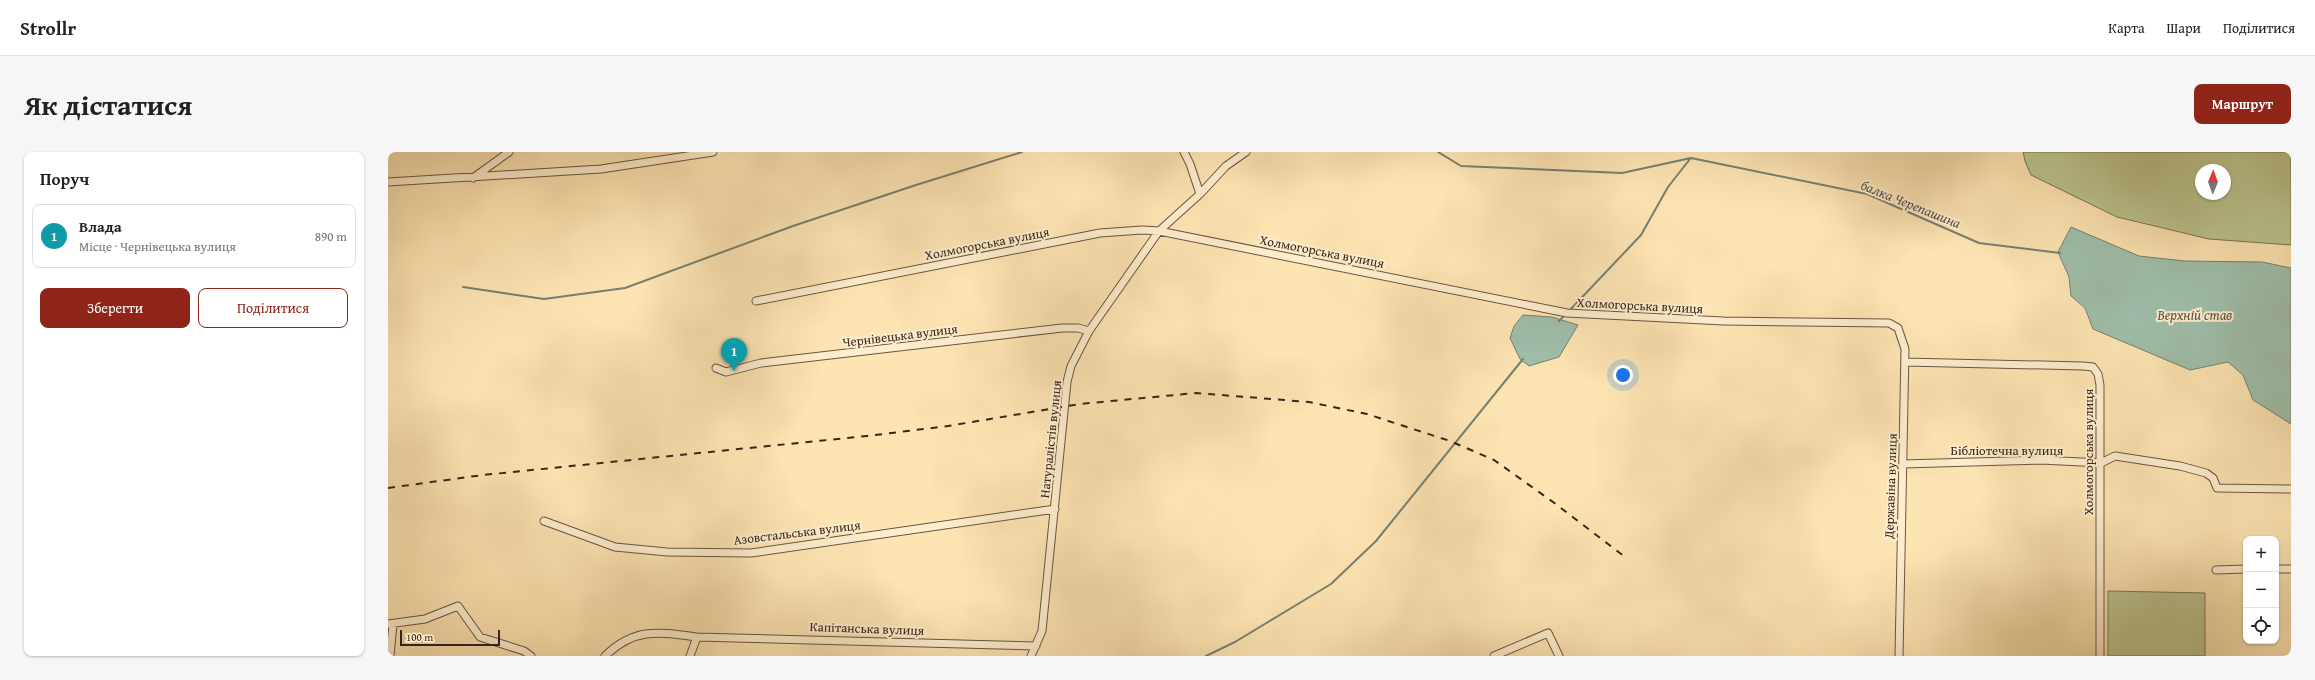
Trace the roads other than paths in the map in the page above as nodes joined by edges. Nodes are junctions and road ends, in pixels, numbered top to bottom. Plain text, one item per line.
1 (508, 152) edge
2 (713, 152) edge
3 (1184, 152) edge
4 (1246, 152) edge
5 (472, 178) junction
6 (388, 182) edge
7 (1200, 194) junction
8 (1159, 231) junction
9 (756, 301) dead end
10 (1889, 323) joint
11 (1089, 331) junction
12 (1904, 362) junction
13 (716, 368) dead end
14 (1903, 464) junction
15 (2101, 464) junction
16 (2291, 489) edge
17 (1055, 509) junction
18 (544, 521) dead end
19 (2279, 569) edge
20 (2291, 569) edge
21 (2216, 570) dead end
22 (2243, 570) edge
23 (391, 624) edge
24 (697, 637) junction
25 (1036, 646) junction
26 (390, 656) edge
27 (531, 656) edge
28 (605, 656) edge
29 (690, 656) edge
30 (1031, 656) edge
31 (1494, 656) edge
32 (1559, 656) edge
33 (1899, 656) edge
34 (2100, 656) edge

1 - 5 street
2 - 5 street
3 - 7 street
4 - 7 street, Натуралістів вулиця
5 - 6 street
7 - 8 street, Натуралістів вулиця
8 - 9 street, Холмогорська вулиця
8 - 10 street, Холмогорська вулиця
8 - 11 street, Натуралістів вулиця
10 - 12 street, Державіна вулиця
11 - 13 street, Чернівецька вулиця
11 - 17 street, Натуралістів вулиця
12 - 14 street, Державіна вулиця
12 - 15 street, Холмогорська вулиця
14 - 15 street, Бібліотечна вулиця
14 - 33 street, Державіна вулиця
15 - 16 street, Бібліотечна вулиця
15 - 34 street, Холмогорська вулиця
17 - 18 street, Азовстальська вулиця
17 - 25 street, Натуралістів вулиця
19 - 20 street
21 - 22 street
23 - 26 street
23 - 27 street
24 - 25 street, Капітанська вулиця
24 - 28 street, Капітанська вулиця
24 - 29 street
25 - 30 street, Натуралістів вулиця
31 - 32 street

